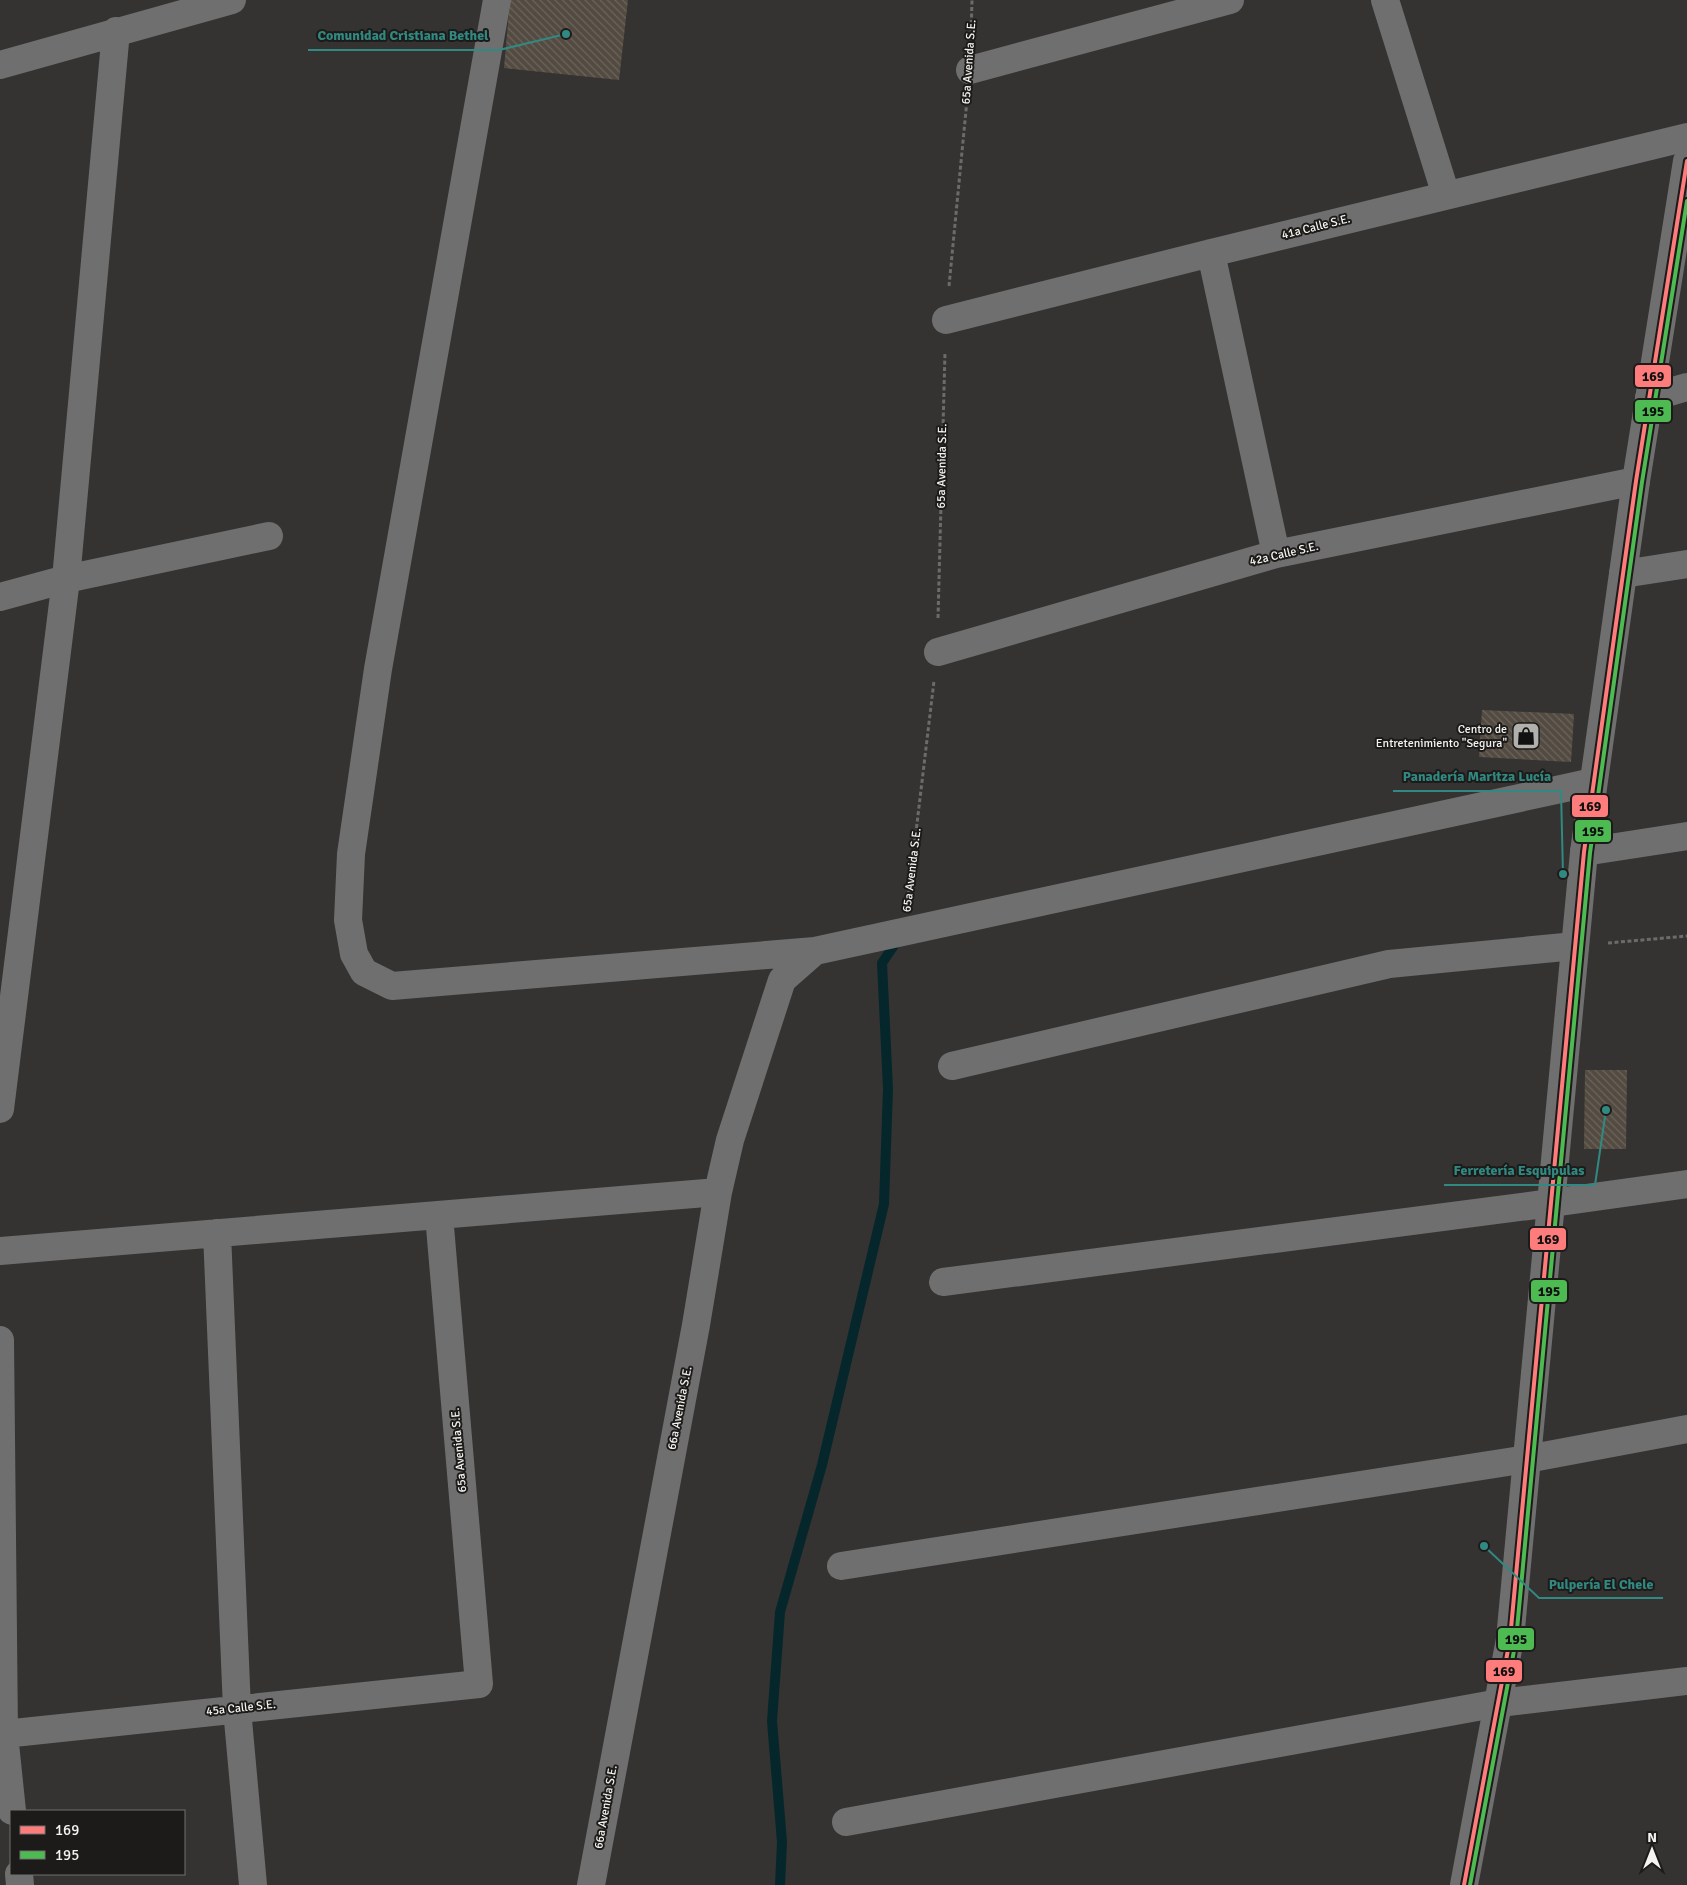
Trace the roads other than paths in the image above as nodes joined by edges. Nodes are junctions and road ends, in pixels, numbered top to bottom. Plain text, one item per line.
1 (232, 0) edge
2 (497, 0) edge
3 (1230, 0) edge
4 (1385, 0) edge
5 (116, 31) junction
6 (0, 64) edge
7 (970, 70) road end
8 (1687, 137) edge
9 (1687, 161) edge
10 (1446, 195) junction
11 (1211, 252) junction
12 (946, 320) road end
13 (1687, 387) edge
14 (1649, 398) junction
15 (1636, 481) junction
16 (270, 536) dead end
17 (1276, 554) junction
18 (1687, 564) edge
19 (1623, 574) junction
20 (66, 579) junction
21 (0, 597) edge
22 (938, 652) road end
23 (1593, 782) junction
24 (1687, 836) edge
25 (1584, 852) junction
26 (1575, 946) junction
27 (815, 951) junction
28 (952, 1066) dead end
29 (0, 1108) edge
30 (1687, 1184) edge
31 (718, 1192) junction
32 (1551, 1203) junction
33 (439, 1215) junction
34 (217, 1233) junction
35 (0, 1252) edge
36 (943, 1282) dead end
37 (0, 1340) edge
38 (1687, 1429) edge
39 (1527, 1459) junction
40 (841, 1566) dead end
41 (1687, 1681) edge
42 (479, 1684) joint
43 (1498, 1703) junction
44 (237, 1709) junction
45 (4, 1734) junction
46 (12, 1810) edge
47 (846, 1822) dead end
48 (254, 1885) edge
49 (591, 1885) edge
50 (1464, 1885) edge

1 - 5 street
2 - 27 street
3 - 7 street
4 - 10 street
5 - 6 street
5 - 20 street
8 - 10 street, 41a Calle S.E.
9 - 14 street
10 - 11 street, 41a Calle S.E.
11 - 12 street, 41a Calle S.E.
11 - 17 street
13 - 14 street
14 - 15 street
15 - 17 street, 42a Calle S.E.
15 - 19 street
16 - 20 street
17 - 22 street, 42a Calle S.E.
18 - 19 street
19 - 23 street
20 - 21 street
20 - 29 street
23 - 25 street
23 - 27 street
24 - 25 street
25 - 26 street
26 - 28 street
26 - 32 street
27 - 31 street, 66a Avenida S.E.
30 - 32 street
31 - 33 street
31 - 49 street, 66a Avenida S.E.
32 - 36 street
32 - 39 street
33 - 34 street
33 - 42 street, 65a Avenida S.E.
34 - 35 street
34 - 44 street
37 - 45 street
38 - 39 street
39 - 40 street
39 - 43 street
41 - 43 street
42 - 44 street, 45a Calle S.E.
43 - 47 street
43 - 50 street
44 - 45 street, 45a Calle S.E.
44 - 48 street
45 - 46 street

